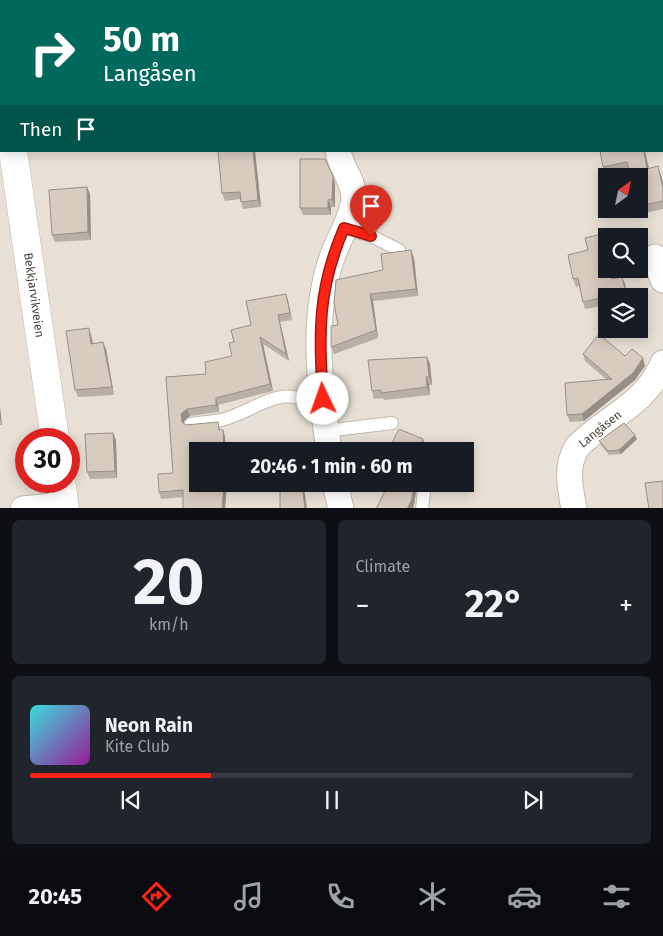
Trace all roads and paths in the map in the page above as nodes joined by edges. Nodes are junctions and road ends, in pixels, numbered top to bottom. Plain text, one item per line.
1 (13, 152) edge
2 (338, 152) edge
3 (344, 228) junction
4 (399, 250) edge
5 (655, 257) dead end
6 (663, 280) edge
7 (663, 363) edge
8 (392, 423) dead end
9 (191, 424) edge
10 (53, 428) edge
11 (326, 432) edge
12 (336, 492) edge
13 (424, 492) edge
14 (63, 498) edge
15 (23, 508) edge
16 (341, 508) edge
17 (422, 508) edge
18 (574, 508) edge

1 - 10 street, Bekkjarvikveien
2 - 3 street
3 - 4 lane
3 - 11 street
5 - 6 street
7 - 18 street, Langåsen
8 - 11 lane
9 - 11 lane
12 - 16 street
13 - 17 lane
14 - 15 street

